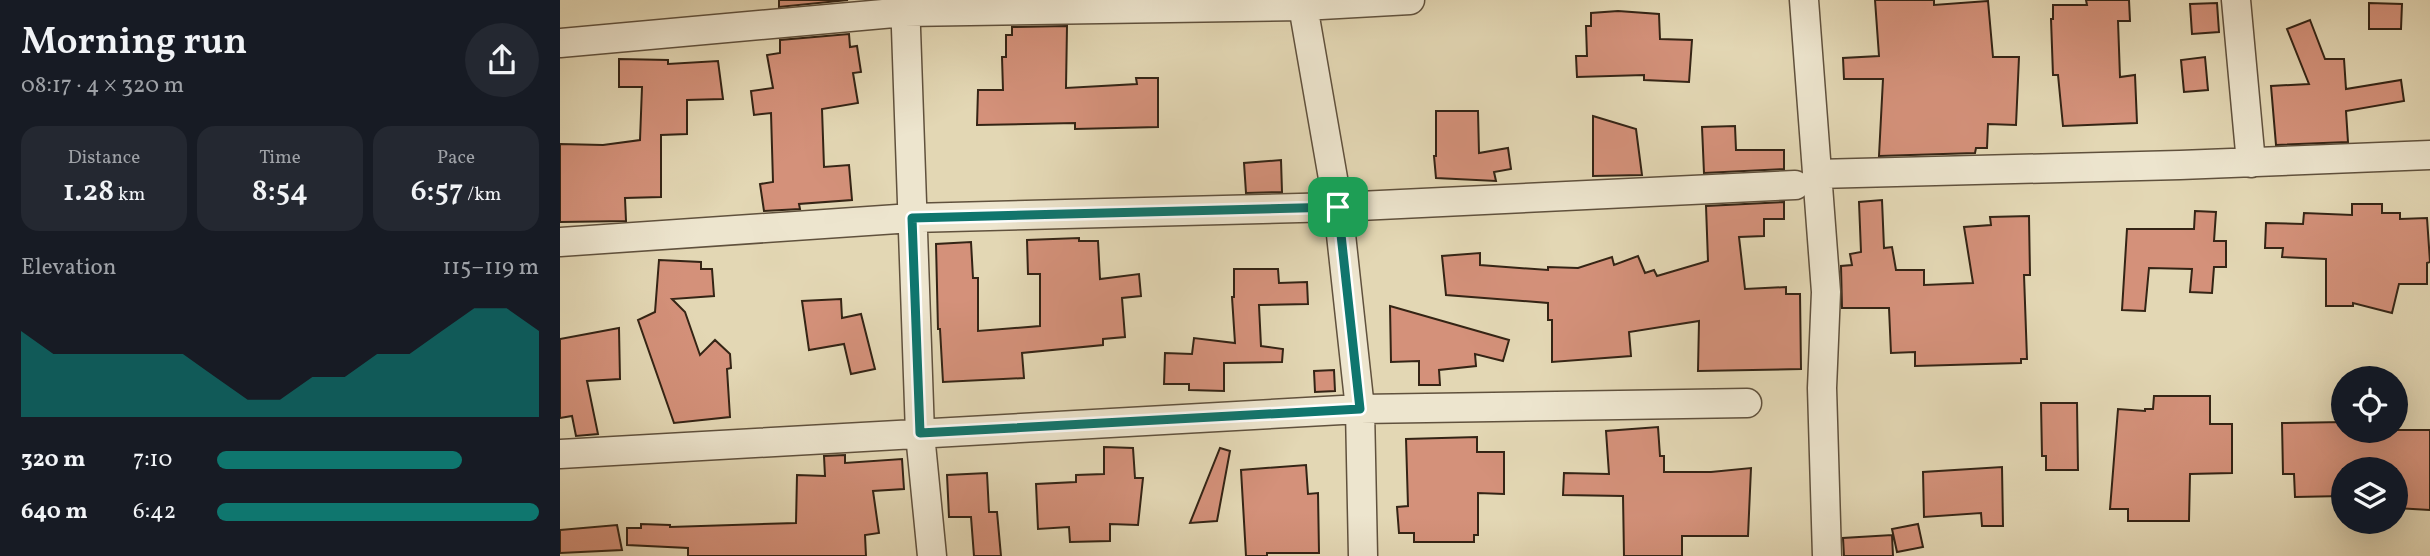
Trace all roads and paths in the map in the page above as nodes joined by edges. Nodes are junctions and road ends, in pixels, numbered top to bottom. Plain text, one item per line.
1 (1410, 0) edge
2 (1804, 0) edge
3 (2236, 0) edge
4 (1303, 3) edge
5 (905, 6) edge
6 (560, 43) edge
7 (2430, 155) edge
8 (2251, 163) junction
9 (1806, 179) junction
10 (1338, 207) junction
11 (912, 218) junction
12 (560, 242) edge
13 (1747, 403) dead end
14 (1360, 409) junction
15 (920, 433) junction
16 (560, 454) edge
17 (932, 556) edge
18 (1363, 556) edge
19 (1826, 556) edge

1 - 4 street
2 - 9 street
3 - 8 street
4 - 5 street
4 - 10 street
5 - 6 street
5 - 11 street
7 - 8 street
8 - 9 street
9 - 10 street
9 - 19 street
10 - 11 street
10 - 14 street
11 - 12 street
11 - 15 street
13 - 14 street
14 - 15 street
14 - 18 street
15 - 16 street
15 - 17 street

